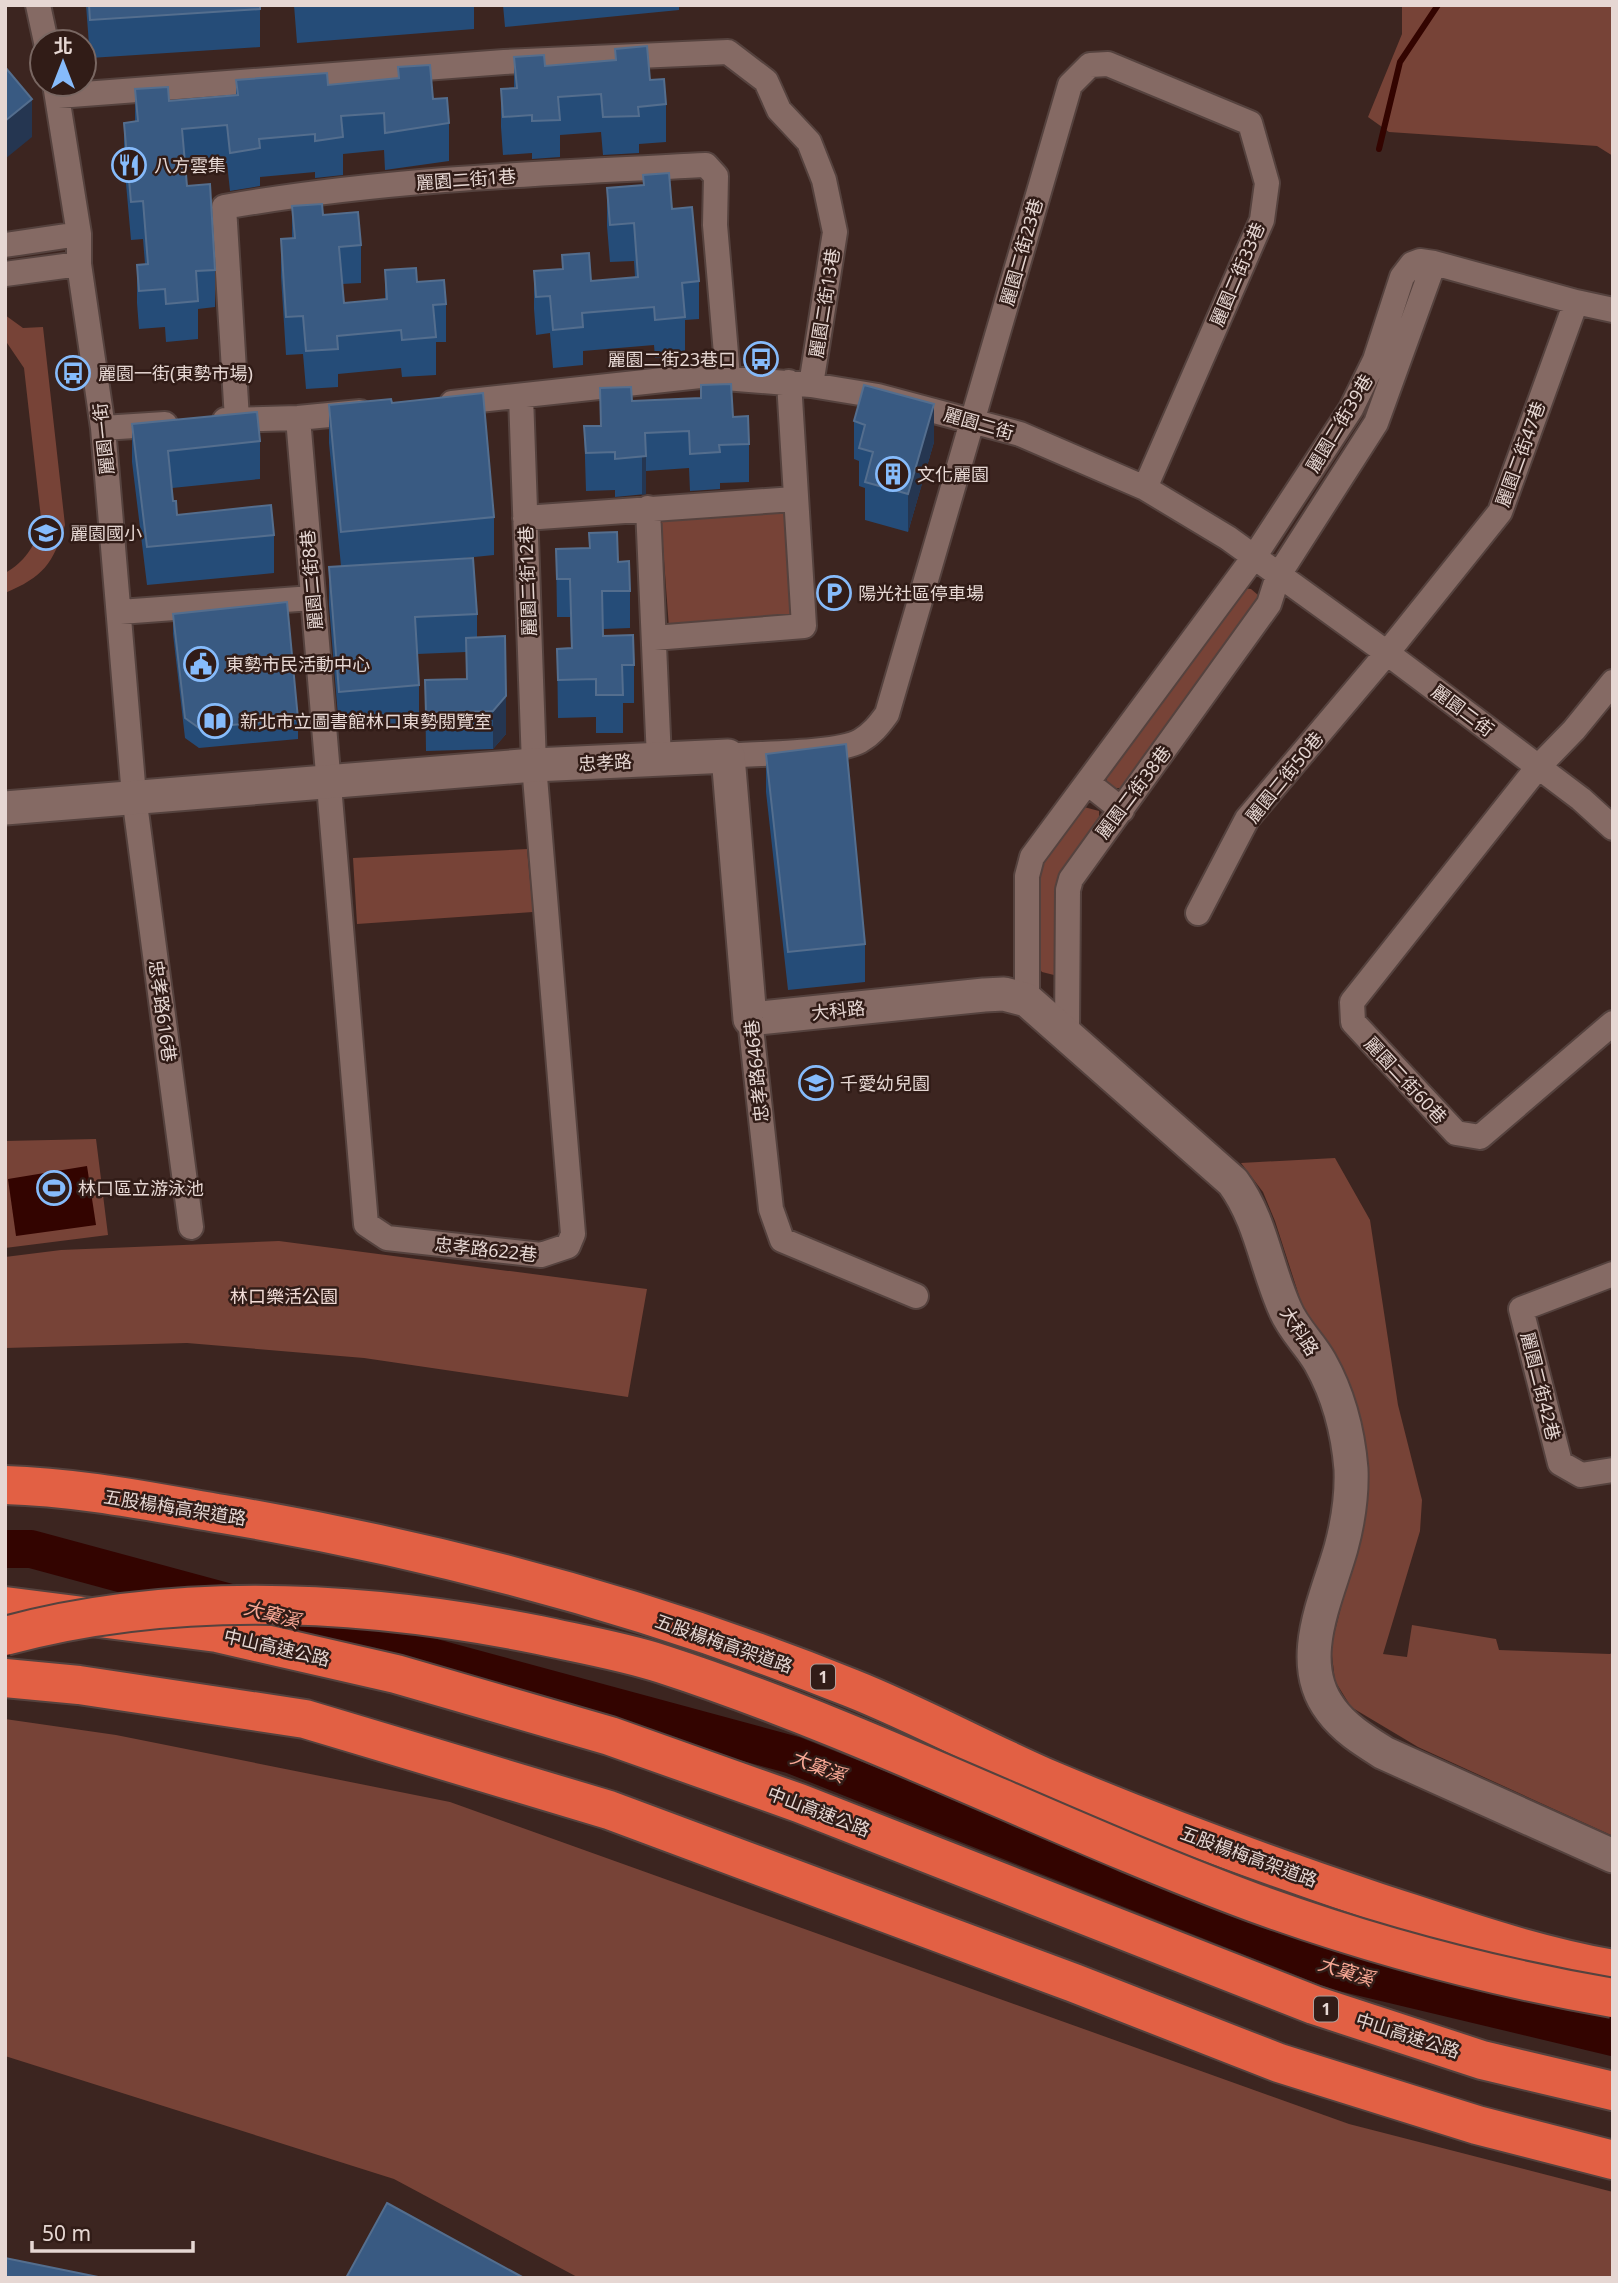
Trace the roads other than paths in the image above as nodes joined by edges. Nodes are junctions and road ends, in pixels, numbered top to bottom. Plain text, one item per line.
1 (38, 5) edge
2 (43, 28) edge
3 (1070, 85) joint
4 (98, 87) edge
5 (57, 98) edge
6 (79, 234) junction
7 (5, 245) edge
8 (1434, 263) junction
9 (79, 264) junction
10 (5, 274) edge
11 (1576, 302) junction
12 (1613, 310) edge
13 (728, 377) junction
14 (800, 383) junction
15 (521, 396) junction
16 (424, 406) edge
17 (382, 410) edge
18 (298, 418) junction
19 (237, 419) junction
20 (972, 419) junction
21 (103, 428) junction
22 (1300, 486) junction
23 (1145, 488) junction
24 (794, 499) junction
25 (1324, 501) junction
26 (648, 508) junction
27 (525, 517) junction
28 (1254, 557) junction
29 (1278, 576) junction
30 (312, 598) junction
31 (120, 612) junction
32 (654, 638) junction
33 (1387, 653) junction
34 (1613, 682) edge
35 (728, 756) junction
36 (659, 759) junction
37 (534, 765) junction
38 (1538, 767) junction
39 (331, 783) junction
40 (1089, 784) junction
41 (134, 796) junction
42 (5, 808) edge
43 (1122, 810) junction
44 (1613, 828) edge
45 (1198, 913) dead end
46 (1027, 1000) junction
47 (750, 1019) junction
48 (1613, 1023) edge
49 (1067, 1034) junction
50 (191, 1227) dead end
51 (1613, 1274) edge
52 (915, 1296) dead end
53 (1613, 1470) edge
54 (5, 1485) edge
55 (5, 1606) edge
56 (5, 1636) edge
57 (5, 1678) edge
58 (1613, 1856) edge
59 (1613, 1969) edge
60 (1613, 1998) edge
61 (1613, 2091) edge
62 (1613, 2160) edge

1 - 2 street
3 - 20 street, 麗園二街23巷
3 - 23 street, 麗園二街33巷
4 - 14 street, 麗園二街13巷
5 - 6 street, 麗園一街
6 - 7 street
6 - 9 street, 麗園一街
8 - 11 street
8 - 22 street, 麗園二街39巷
8 - 25 street, 麗園二街39巷
9 - 10 street
9 - 21 street, 麗園一街
11 - 12 street
11 - 33 street, 麗園二街47巷
13 - 14 street, 麗園二街
13 - 15 street, 麗園二街
13 - 19 street, 麗園二街1巷
14 - 20 street, 麗園二街
14 - 24 street, 麗園二街13巷
15 - 16 street, 麗園二街
15 - 27 street, 麗園二街12巷
17 - 18 street
18 - 19 street
18 - 30 street, 麗園二街8巷
19 - 21 street
20 - 23 street, 麗園二街
20 - 35 street, 忠孝路
21 - 31 street, 麗園一街
22 - 25 street
22 - 28 street, 麗園二街39巷
23 - 28 street, 麗園二街
24 - 26 street
24 - 32 street, 麗園二街13巷
25 - 29 street, 麗園二街39巷
26 - 27 street
26 - 32 street
27 - 37 street, 麗園二街12巷
28 - 29 street, 麗園二街
28 - 40 street
29 - 33 street, 麗園二街
29 - 43 street, 麗園二街38巷
30 - 31 street
30 - 39 street, 麗園二街8巷
31 - 41 street, 麗園一街
32 - 36 street
33 - 38 street, 麗園二街
33 - 45 street, 麗園二街50巷
34 - 38 street
35 - 36 street, 忠孝路
35 - 47 street, 忠孝路646巷
36 - 37 street, 忠孝路
37 - 39 street, 忠孝路
37 - 39 street, 忠孝路622巷
38 - 44 street, 麗園二街
38 - 48 street, 麗園二街60巷
39 - 41 street, 忠孝路
40 - 43 street
40 - 46 street
41 - 42 street, 忠孝路
41 - 50 street, 忠孝路616巷
43 - 49 street, 麗園二街38巷
46 - 47 street, 大科路
46 - 49 street, 大科路
47 - 52 street, 忠孝路646巷
49 - 58 street, 大科路
51 - 53 street, 麗園二街42巷
54 - 59 highway, 五股楊梅高架道路 / 1
55 - 61 highway, 中山高速公路 / 1
56 - 60 highway, bridge
57 - 62 highway

